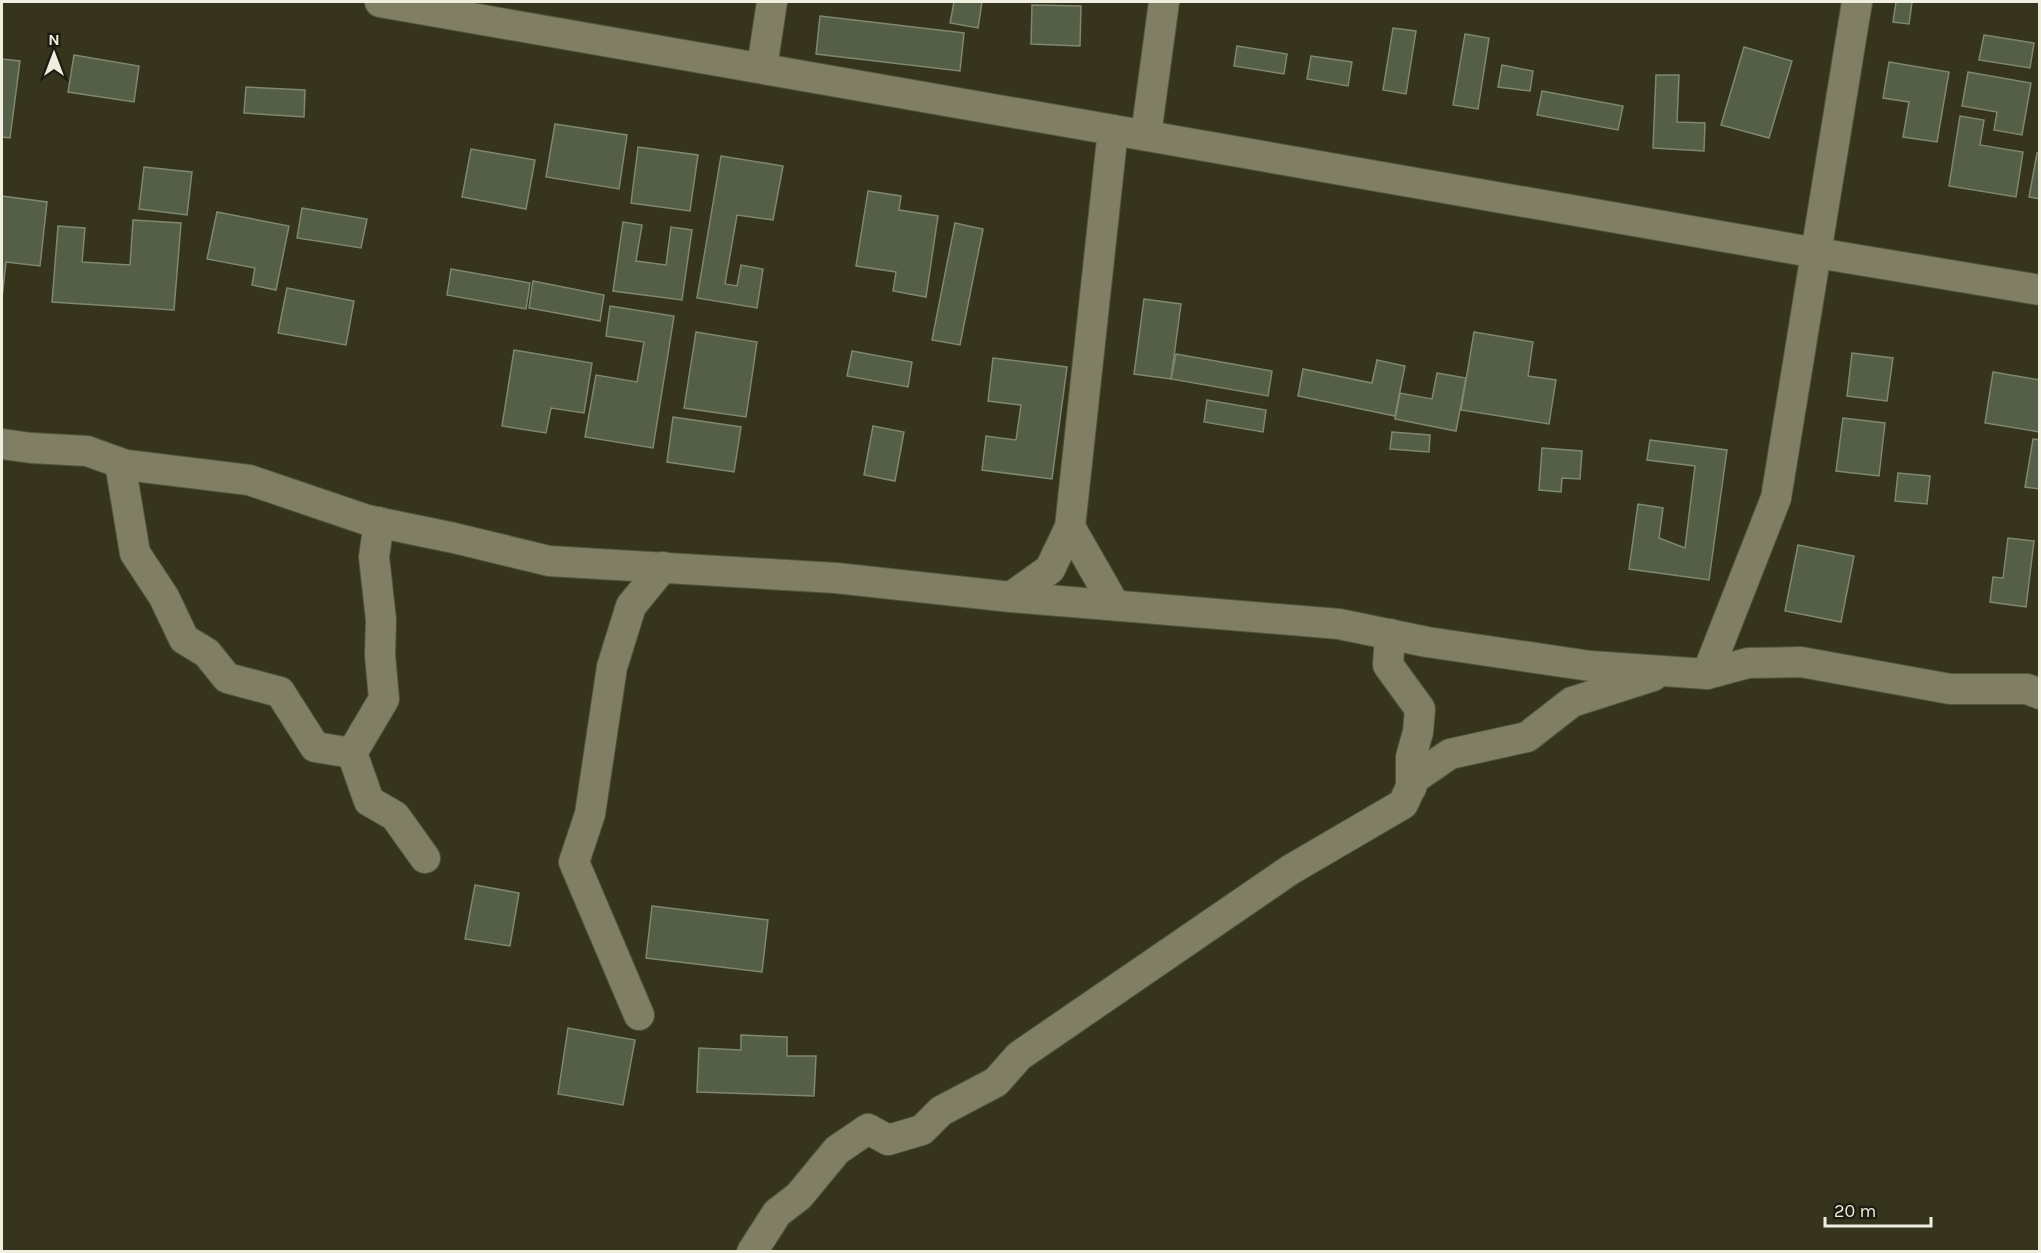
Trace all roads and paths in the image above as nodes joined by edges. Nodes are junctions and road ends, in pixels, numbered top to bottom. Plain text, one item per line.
1 (380, 2) edge
2 (772, 2) edge
3 (1164, 2) edge
4 (1857, 2) edge
5 (762, 67) junction
6 (1113, 130) junction
7 (1146, 135) junction
8 (1817, 254) junction
9 (2040, 290) edge
10 (2, 444) edge
11 (120, 463) junction
12 (379, 522) junction
13 (1070, 527) junction
14 (663, 567) junction
15 (1011, 597) junction
16 (1114, 604) junction
17 (1390, 634) junction
18 (1667, 671) junction
19 (1707, 674) junction
20 (2040, 694) edge
21 (352, 753) junction
22 (1411, 788) junction
23 (425, 858) dead end
24 (639, 1015) dead end
25 (752, 1251) edge

1 - 5 street
2 - 5 street
3 - 7 street
4 - 8 street
5 - 6 street
6 - 7 street
6 - 13 street
7 - 8 street
8 - 9 street
8 - 19 street
10 - 11 street
11 - 12 street
11 - 21 street
12 - 14 street
12 - 21 street
13 - 15 street
13 - 16 street
14 - 15 street
14 - 24 street
15 - 16 street
16 - 17 street
17 - 18 street
17 - 22 street
18 - 19 street
18 - 22 street
19 - 20 street
21 - 23 street
22 - 25 street

